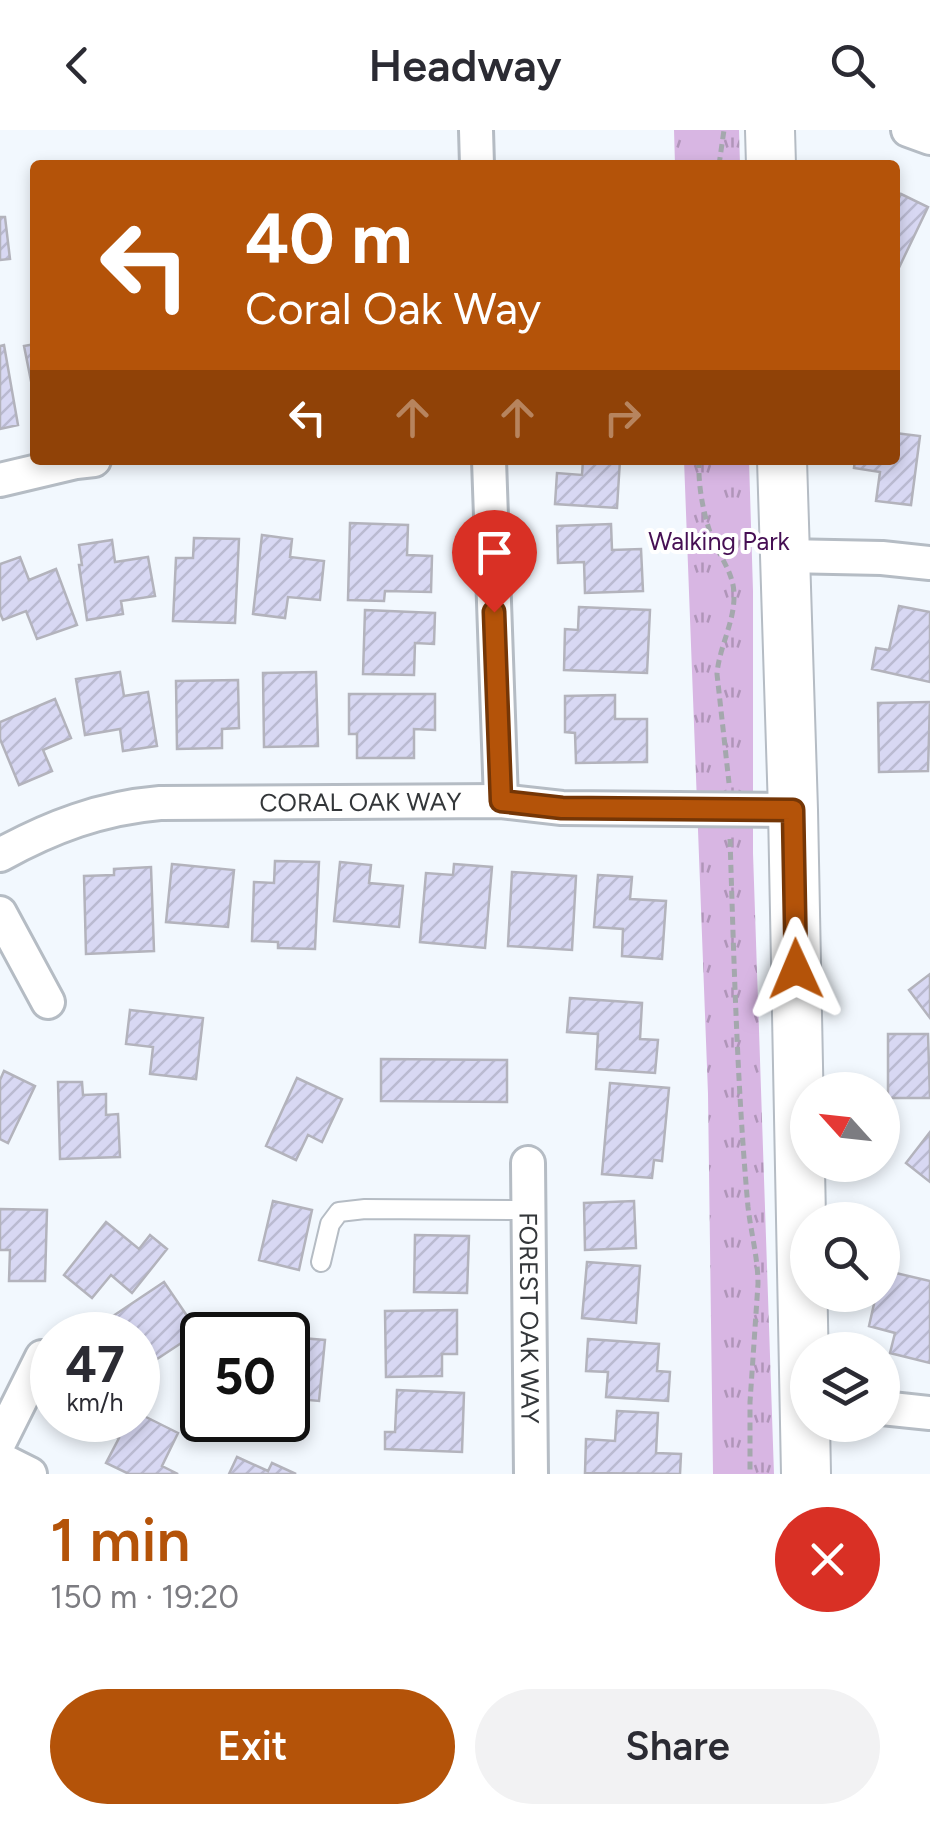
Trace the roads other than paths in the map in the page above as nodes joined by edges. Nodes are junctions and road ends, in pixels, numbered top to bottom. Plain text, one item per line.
1 (476, 130) edge
2 (770, 130) edge
3 (908, 130) edge
4 (930, 138) edge
5 (477, 160) edge
6 (771, 160) edge
7 (63, 465) edge
8 (489, 465) edge
9 (782, 465) edge
10 (0, 480) edge
11 (785, 556) junction
12 (930, 563) edge
13 (501, 801) junction
14 (793, 810) junction
15 (0, 856) edge
16 (0, 912) edge
17 (48, 1002) dead end
18 (528, 1162) dead end
19 (528, 1210) junction
20 (320, 1262) dead end
21 (804, 1332) edge
22 (30, 1381) edge
23 (900, 1410) edge
24 (930, 1413) edge
25 (0, 1442) edge
26 (806, 1442) edge
27 (0, 1459) edge
28 (30, 1474) edge
29 (531, 1474) edge
30 (806, 1474) edge

1 - 5 street
2 - 6 main road
3 - 4 street
7 - 10 street
8 - 13 street
9 - 11 main road
11 - 12 street
11 - 14 main road
13 - 14 street, CORAL OAK WAY
13 - 15 street, CORAL OAK WAY
14 - 21 main road
16 - 17 street
18 - 19 street, FOREST OAK WAY
19 - 20 lane
19 - 29 street, FOREST OAK WAY
22 - 25 street
23 - 24 street
26 - 30 main road
27 - 28 street

